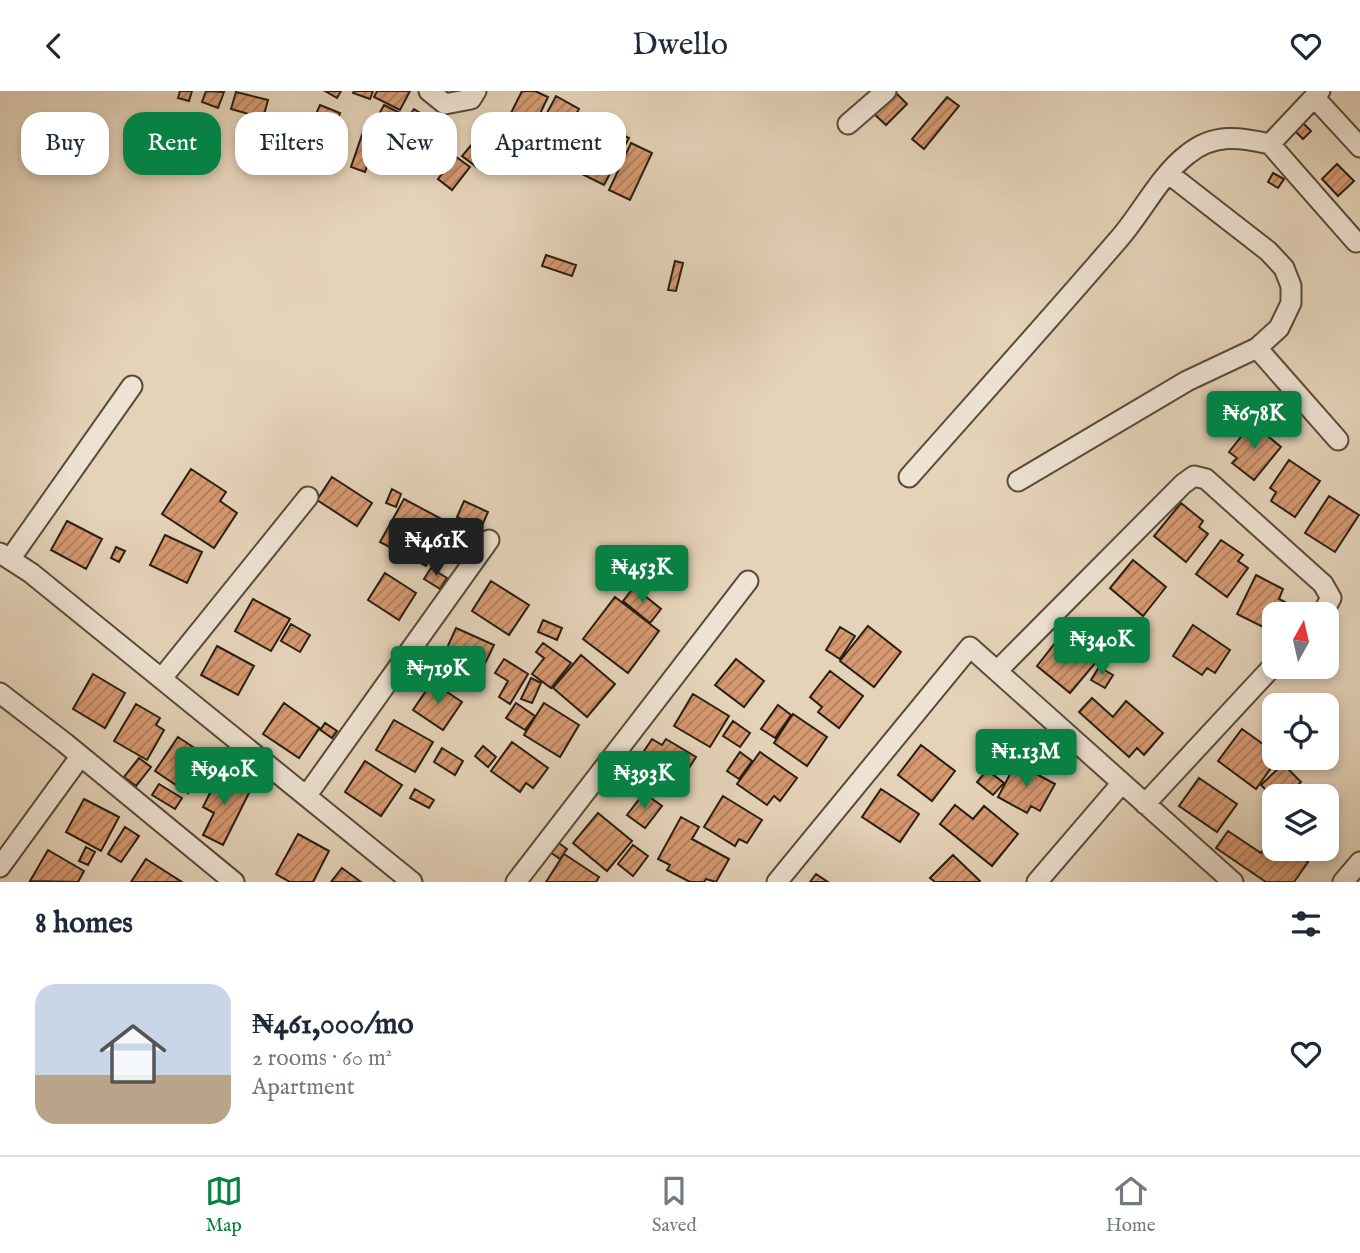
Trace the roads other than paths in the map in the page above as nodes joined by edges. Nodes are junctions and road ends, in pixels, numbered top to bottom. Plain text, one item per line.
1 (429, 91) edge
2 (476, 91) edge
3 (886, 91) edge
4 (1317, 94) edge
5 (848, 124) dead end
6 (1270, 143) junction
7 (1360, 147) edge
8 (1169, 174) junction
9 (1356, 241) dead end
10 (1257, 348) junction
11 (132, 386) dead end
12 (1338, 440) dead end
13 (909, 477) dead end
14 (1018, 481) dead end
15 (308, 496) dead end
16 (489, 540) dead end
17 (5, 556) edge
18 (748, 580) dead end
19 (1329, 602) edge
20 (997, 671) junction
21 (162, 678) junction
22 (1262, 678) edge
23 (0, 693) edge
24 (80, 757) junction
25 (1122, 783) junction
26 (307, 795) junction
27 (1145, 804) junction
28 (1360, 862) edge
29 (0, 867) edge
30 (234, 882) edge
31 (412, 882) edge
32 (516, 882) edge
33 (777, 882) edge
34 (1037, 882) edge
35 (1233, 882) edge
36 (1343, 882) edge

1 - 2 street
3 - 5 street
4 - 6 street
4 - 7 street
6 - 8 street
6 - 9 street
8 - 10 street
8 - 13 street
10 - 12 street
10 - 14 street
11 - 17 street
15 - 21 street
16 - 26 street
17 - 21 street
18 - 32 street
19 - 20 street
20 - 25 street
20 - 33 street
21 - 26 street
22 - 27 street
23 - 24 street
24 - 29 street
24 - 30 street
25 - 27 street
25 - 34 street
26 - 31 street
27 - 35 street
28 - 36 street

